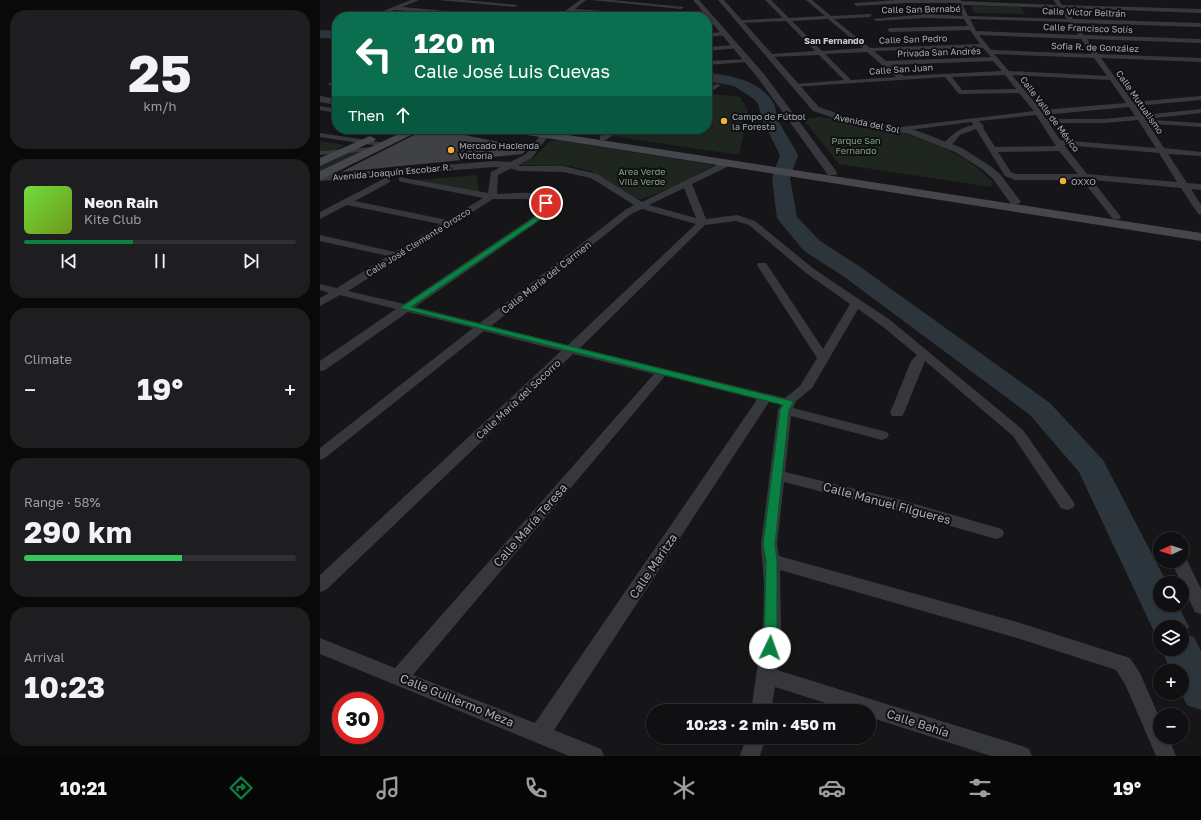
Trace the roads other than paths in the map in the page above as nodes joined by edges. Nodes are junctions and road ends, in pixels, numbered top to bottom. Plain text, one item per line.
1 (416, 0) edge
2 (441, 0) edge
3 (583, 0) edge
4 (594, 0) edge
5 (606, 0) edge
6 (651, 0) edge
7 (696, 0) edge
8 (721, 0) edge
9 (768, 0) edge
10 (809, 0) edge
11 (1108, 0) edge
12 (959, 1) edge
13 (853, 2) edge
14 (1000, 2) edge
15 (1170, 3) dead end
16 (644, 4) junction
17 (1058, 4) edge
18 (395, 8) junction
19 (1161, 9) junction
20 (570, 10) junction
21 (909, 10) dead end
22 (704, 11) junction
23 (1201, 11) edge
24 (385, 12) edge
25 (446, 12) edge
26 (503, 12) edge
27 (567, 12) edge
28 (596, 12) edge
29 (693, 12) edge
30 (871, 13) junction
31 (964, 14) junction
32 (830, 17) junction
33 (788, 19) junction
34 (876, 19) junction
35 (1071, 21) junction
36 (742, 22) junction
37 (712, 24) edge
38 (1177, 24) junction
39 (1201, 25) edge
40 (890, 30) junction
41 (972, 31) junction
42 (725, 34) junction
43 (712, 35) edge
44 (1082, 37) junction
45 (900, 38) dead end
46 (1198, 41) edge
47 (736, 47) junction
48 (1201, 47) edge
49 (987, 48) junction
50 (712, 49) edge
51 (867, 50) junction
52 (821, 52) junction
53 (771, 56) junction
54 (1096, 56) junction
55 (996, 59) junction
56 (747, 60) junction
57 (1201, 60) edge
58 (712, 63) edge
59 (883, 63) junction
60 (1008, 74) junction
61 (947, 75) junction
62 (902, 78) junction
63 (1111, 78) junction
64 (850, 82) junction
65 (712, 83) edge
66 (796, 86) junction
67 (712, 89) edge
68 (1021, 91) junction
69 (320, 95) edge
70 (332, 96) edge
71 (1201, 98) edge
72 (320, 99) edge
73 (332, 101) edge
74 (1131, 105) junction
75 (320, 108) edge
76 (332, 110) edge
77 (1201, 111) edge
78 (1039, 113) junction
79 (1141, 119) junction
80 (1044, 121) junction
81 (976, 123) junction
82 (1201, 125) edge
83 (901, 130) junction
84 (382, 134) edge
85 (408, 134) edge
86 (543, 134) edge
87 (556, 134) edge
88 (563, 134) edge
89 (609, 134) edge
90 (320, 135) edge
91 (602, 138) junction
92 (364, 142) junction
93 (947, 145) junction
94 (1060, 145) junction
95 (382, 147) junction
96 (993, 150) junction
97 (1161, 151) junction
98 (342, 152) junction
99 (320, 153) edge
100 (1201, 154) edge
101 (320, 162) edge
102 (728, 163) junction
103 (759, 165) junction
104 (515, 166) junction
105 (499, 170) junction
106 (320, 177) edge
107 (833, 177) junction
108 (1086, 177) junction
109 (402, 178) junction
110 (388, 180) junction
111 (687, 184) junction
112 (1183, 185) junction
113 (320, 186) edge
114 (1201, 187) edge
115 (492, 196) junction
116 (346, 202) junction
117 (1015, 202) junction
118 (642, 206) junction
119 (1201, 212) edge
120 (320, 216) edge
121 (1116, 217) junction
122 (448, 223) junction
123 (702, 223) junction
124 (1201, 229) edge
125 (1201, 237) edge
126 (320, 238) edge
127 (397, 255) junction
128 (762, 265) dead end
129 (320, 287) edge
130 (339, 292) junction
131 (320, 303) edge
132 (856, 304) junction
133 (404, 308) junction
134 (481, 327) junction
135 (571, 349) junction
136 (924, 355) junction
137 (822, 358) junction
138 (320, 367) edge
139 (662, 372) junction
140 (763, 398) junction
141 (786, 407) junction
142 (897, 413) dead end
143 (882, 435) dead end
144 (320, 455) edge
145 (778, 475) junction
146 (1067, 504) dead end
147 (996, 533) dead end
148 (772, 561) junction
149 (1182, 568) edge
150 (320, 585) edge
151 (1201, 607) edge
152 (320, 646) edge
153 (768, 676) junction
154 (398, 677) junction
155 (762, 704) edge
156 (540, 733) junction
157 (754, 744) edge
158 (594, 756) edge
159 (750, 756) edge
160 (1022, 756) edge
161 (1166, 756) edge

1 - 18 street
2 - 26 street
3 - 20 street
4 - 5 street
5 - 16 street
6 - 16 street
7 - 22 street
8 - 36 street, Avenida del Sol
9 - 33 street
10 - 32 street
11 - 17 street
12 - 13 street
12 - 14 street
12 - 31 street, Calle Valle de México
13 - 30 street
14 - 17 street
15 - 19 street
16 - 22 street
17 - 19 street
17 - 35 street, Calle Mutualismo
18 - 24 street
18 - 25 street
19 - 23 street
19 - 38 street
20 - 27 street
20 - 28 street
21 - 31 street
22 - 29 street
30 - 32 street
30 - 34 street
31 - 34 street, Calle San Bernabé
31 - 35 street, Calle Víctor Beltrán
31 - 41 street, Calle Valle de México
32 - 33 street
32 - 51 street
33 - 36 street
33 - 52 street
34 - 40 street
35 - 38 street, Calle Víctor Beltrán
35 - 44 street, Calle Mutualismo
36 - 53 street, Avenida del Sol
37 - 42 street
38 - 39 street, Calle Víctor Beltrán
38 - 46 street
40 - 41 street, Calle Francisco Solís
40 - 45 street
41 - 44 street, Calle Francisco Solís
41 - 49 street, Calle Valle de México
42 - 43 street
42 - 47 street
44 - 46 street, Calle Francisco Solís
44 - 54 street, Calle Mutualismo
46 - 48 street
47 - 50 street
47 - 56 street
49 - 51 street, Calle San Pedro
49 - 54 street, Sofia R. de González
49 - 55 street, Calle Valle de México
51 - 52 street, Calle San Pedro
51 - 59 street
52 - 53 street, Calle San Pedro
52 - 64 street
53 - 66 street, Avenida del Sol
54 - 57 street, Sofia R. de González
54 - 63 street, Calle Mutualismo
55 - 59 street, Privada San Andrés
55 - 60 street, Calle Valle de México
56 - 58 street
56 - 107 street
59 - 62 street
60 - 61 street, Calle San Juan
60 - 63 street, Calle San Juan
60 - 68 street, Calle Valle de México
61 - 62 street, Calle San Juan
61 - 68 street
62 - 64 street, Calle San Juan
63 - 74 street, Calle Mutualismo
64 - 66 street, Calle San Juan
65 - 67 street
66 - 83 street, Avenida del Sol
68 - 78 street, Calle Valle de México
69 - 70 street
71 - 74 street
72 - 73 street
74 - 78 street
74 - 79 street, Calle Mutualismo
75 - 76 street
77 - 79 street
78 - 80 street, Calle Valle de México
78 - 81 street
79 - 80 street
79 - 82 street
79 - 97 street, Calle Mutualismo
80 - 81 street
80 - 94 street, Calle Valle de México
81 - 83 street
81 - 93 street
81 - 96 street
83 - 93 street, Avenida del Sol
84 - 92 main road
85 - 95 main road
86 - 104 street, Avenida Joaquín Escobar R.
87 - 102 main road
88 - 91 main road
89 - 91 street
90 - 92 street
91 - 103 main road
92 - 95 street
92 - 98 main road
93 - 117 street, Avenida del Sol
94 - 96 street
94 - 97 street
94 - 108 street, Calle Valle de México
95 - 98 street
95 - 106 main road
96 - 108 street
97 - 100 street
97 - 112 street, Calle Mutualismo
98 - 99 street
98 - 101 main road
102 - 103 main road
102 - 111 street, Calle María del Carmen
103 - 107 main road
104 - 105 street, Avenida Joaquín Escobar R.
104 - 106 street, Avenida Joaquín Escobar R.
104 - 118 street
105 - 109 street, Avenida Joaquín Escobar R.
105 - 115 street
107 - 117 main road
107 - 125 main road
108 - 112 street
108 - 121 street, Calle Valle de México
109 - 110 street, Avenida Joaquín Escobar R.
109 - 115 street
110 - 113 street, Avenida Joaquín Escobar R.
110 - 116 street
111 - 118 street, Calle María del Carmen
111 - 123 street
112 - 114 street
112 - 119 street, Calle Mutualismo
115 - 122 street, Calle José Clemente Orozco
115 - 133 street
116 - 120 street
116 - 122 street
117 - 121 main road
118 - 123 street
118 - 134 street, Calle María del Carmen
121 - 124 main road
122 - 127 street, Calle José Clemente Orozco
123 - 132 street
123 - 135 street, Calle María del Socorro
126 - 127 street
127 - 130 street, Calle José Clemente Orozco
128 - 137 street
129 - 130 street
130 - 131 street, Calle José Clemente Orozco
130 - 133 street
132 - 136 street
132 - 137 street
133 - 134 street
133 - 138 street
134 - 135 street
134 - 144 street, Calle María del Carmen
135 - 139 street
135 - 150 street, Calle María del Socorro
136 - 142 street
136 - 146 street
137 - 141 street
139 - 140 street
139 - 154 street, Calle María Teresa
140 - 141 street
140 - 156 street, Calle Maritza
141 - 143 street
141 - 145 street
145 - 147 street, Calle Manuel Filgueres
145 - 148 street
148 - 153 street
148 - 161 street
149 - 151 street
152 - 154 street, Calle Guillermo Meza
153 - 155 street
153 - 160 street, Calle Bahía
154 - 156 street, Calle Guillermo Meza
156 - 158 street, Calle Guillermo Meza
157 - 159 street

